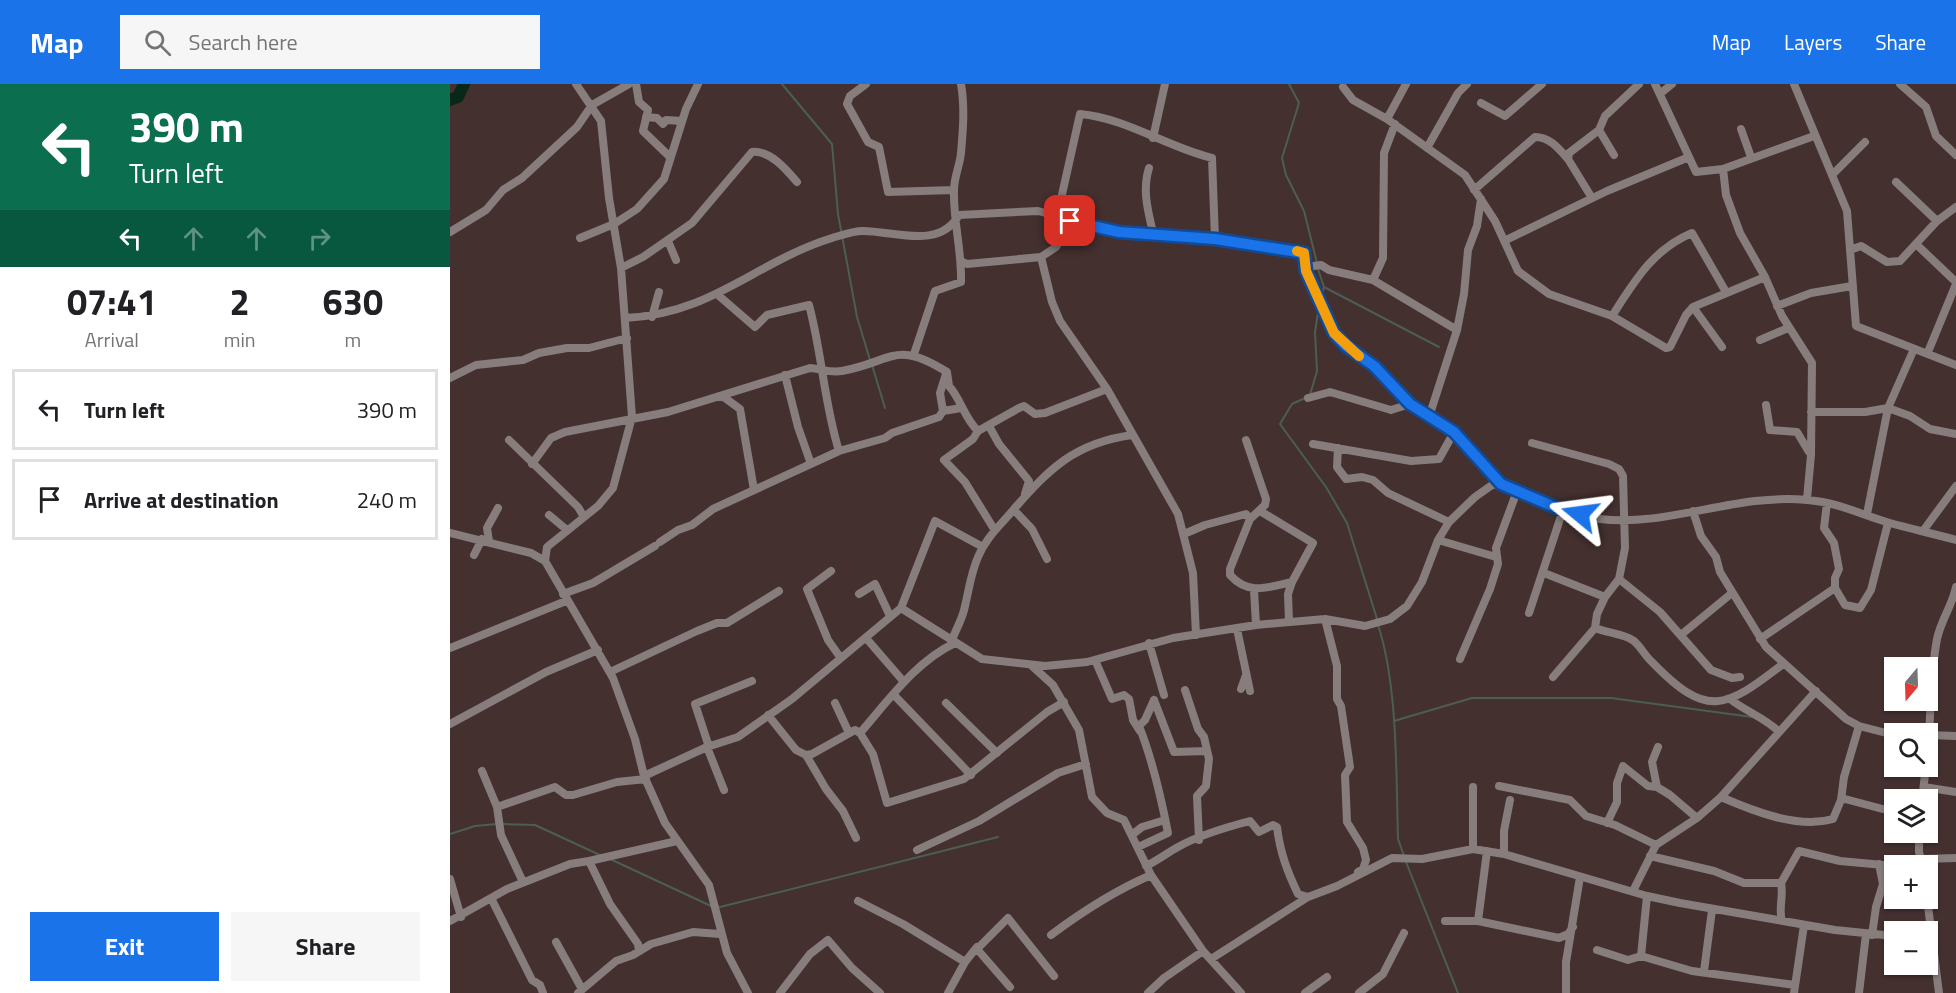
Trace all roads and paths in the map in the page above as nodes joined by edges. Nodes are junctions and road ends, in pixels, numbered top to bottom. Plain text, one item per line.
1 (576, 84) edge
2 (628, 84) edge
3 (636, 84) edge
4 (698, 84) edge
5 (866, 84) edge
6 (961, 84) edge
7 (1165, 84) edge
8 (1406, 84) edge
9 (1467, 84) edge
10 (1542, 84) edge
11 (1639, 84) edge
12 (1655, 84) edge
13 (1672, 84) edge
14 (1794, 84) edge
15 (1900, 84) edge
16 (1343, 87) dead end
17 (1661, 93) junction
18 (1481, 103) dead end
19 (592, 105) junction
20 (646, 117) junction
21 (682, 121) junction
22 (1391, 122) junction
23 (1741, 129) dead end
24 (1599, 130) junction
25 (1814, 136) junction
26 (1153, 138) junction
27 (1865, 142) dead end
28 (1427, 148) junction
29 (1614, 155) dead end
30 (1956, 155) edge
31 (670, 157) junction
32 (1689, 157) junction
33 (1751, 157) junction
34 (1568, 159) junction
35 (1149, 168) dead end
36 (1723, 169) junction
37 (1832, 175) junction
38 (797, 182) dead end
39 (1896, 182) dead end
40 (954, 190) junction
41 (1474, 190) junction
42 (1592, 198) junction
43 (1481, 199) junction
44 (1956, 207) edge
45 (1057, 217) junction
46 (1938, 221) junction
47 (614, 224) junction
48 (955, 225) junction
49 (1082, 225) junction
50 (450, 232) edge
51 (1153, 233) junction
52 (580, 238) dead end
53 (1215, 239) junction
54 (1506, 240) junction
55 (668, 241) junction
56 (1917, 245) junction
57 (1850, 250) junction
58 (1041, 257) junction
59 (676, 260) dead end
60 (961, 261) junction
61 (1306, 267) junction
62 (621, 268) junction
63 (1766, 276) junction
64 (1373, 280) junction
65 (1956, 283) edge
66 (1852, 286) junction
67 (659, 292) dead end
68 (1726, 292) junction
69 (718, 295) junction
70 (1777, 306) junction
71 (1693, 307) junction
72 (1612, 316) junction
73 (652, 317) junction
74 (625, 318) junction
75 (1788, 328) junction
76 (1457, 330) junction
77 (627, 338) junction
78 (1760, 340) dead end
79 (1722, 347) dead end
80 (1914, 349) junction
81 (1928, 352) junction
82 (914, 354) junction
83 (1956, 365) edge
84 (823, 369) junction
85 (946, 372) junction
86 (785, 375) junction
87 (450, 378) edge
88 (1107, 389) junction
89 (718, 396) junction
90 (1308, 398) dead end
91 (1410, 404) junction
92 (1766, 405) dead end
93 (961, 408) junction
94 (1888, 408) junction
95 (943, 411) junction
96 (1811, 412) junction
97 (632, 417) junction
98 (1429, 417) junction
99 (989, 426) junction
100 (978, 431) junction
101 (1454, 432) junction
102 (1811, 433) junction
103 (1956, 434) edge
104 (1132, 435) junction
105 (1801, 437) junction
106 (509, 440) dead end
107 (1246, 440) dead end
108 (1532, 443) dead end
109 (1312, 444) dead end
110 (1338, 448) junction
111 (839, 451) junction
112 (1811, 456) junction
113 (532, 464) junction
114 (811, 464) junction
115 (1501, 484) junction
116 (1956, 486) edge
117 (754, 490) junction
118 (1517, 491) junction
119 (1024, 497) junction
120 (1807, 500) junction
121 (1827, 503) junction
122 (498, 507) dead end
123 (1014, 510) junction
124 (1563, 510) junction
125 (1260, 511) junction
126 (1694, 511) junction
127 (1867, 514) junction
128 (549, 515) dead end
129 (584, 517) junction
130 (1250, 519) junction
131 (1624, 520) junction
132 (1449, 522) junction
133 (1888, 523) junction
134 (994, 529) junction
135 (567, 530) junction
136 (1923, 531) junction
137 (450, 533) edge
138 (1184, 534) junction
139 (485, 540) junction
140 (1438, 540) junction
141 (1956, 540) edge
142 (981, 546) dead end
143 (548, 547) junction
144 (531, 553) junction
145 (474, 555) dead end
146 (1496, 557) junction
147 (1047, 559) dead end
148 (545, 561) junction
149 (831, 571) dead end
150 (1544, 573) junction
151 (1619, 579) junction
152 (1292, 582) junction
153 (1956, 587) edge
154 (1835, 588) junction
155 (779, 591) dead end
156 (1254, 591) junction
157 (1732, 593) junction
158 (859, 594) dead end
159 (564, 597) junction
160 (1605, 597) junction
161 (1955, 600) edge
162 (902, 608) junction
163 (1529, 613) dead end
164 (890, 616) junction
165 (1325, 619) junction
166 (1289, 622) junction
167 (1256, 626) junction
168 (1595, 628) junction
169 (1237, 629) junction
170 (1682, 634) junction
171 (1196, 635) junction
172 (866, 638) junction
173 (1760, 639) junction
174 (954, 642) junction
175 (1149, 643) junction
176 (450, 648) edge
177 (598, 650) junction
178 (840, 657) junction
179 (1460, 659) dead end
180 (1095, 660) junction
181 (1783, 664) junction
182 (1031, 665) junction
183 (610, 672) junction
184 (1553, 677) dead end
185 (1740, 677) dead end
186 (752, 681) dead end
187 (904, 682) junction
188 (1185, 690) dead end
189 (1245, 690) dead end
190 (1816, 691) junction
191 (894, 695) junction
192 (1164, 695) dead end
193 (1730, 699) junction
194 (1064, 702) junction
195 (835, 703) dead end
196 (946, 703) dead end
197 (768, 715) junction
198 (1930, 723) edge
199 (450, 724) edge
200 (1859, 726) junction
201 (1779, 732) junction
202 (1884, 732) edge
203 (860, 733) junction
204 (849, 734) junction
205 (1142, 734) junction
206 (1956, 736) edge
207 (1938, 740) edge
208 (708, 747) junction
209 (1658, 747) dead end
210 (1207, 751) junction
211 (997, 753) junction
212 (806, 755) junction
213 (1086, 764) junction
214 (482, 771) dead end
215 (971, 775) junction
216 (645, 777) junction
217 (1925, 777) edge
218 (1498, 786) dead end
219 (1473, 787) dead end
220 (1657, 787) junction
221 (1924, 787) joint
222 (724, 790) dead end
223 (1956, 792) edge
224 (1721, 797) junction
225 (1510, 800) dead end
226 (1841, 800) junction
227 (497, 807) junction
228 (1884, 810) edge
229 (1697, 818) junction
230 (1165, 820) junction
231 (1607, 823) junction
232 (1133, 834) junction
233 (855, 838) dead end
234 (1199, 840) junction
235 (677, 842) junction
236 (1656, 844) junction
237 (1138, 847) junction
238 (1473, 849) junction
239 (917, 850) dead end
240 (1487, 851) junction
241 (1504, 854) junction
242 (1650, 856) junction
243 (1938, 857) edge
244 (1956, 858) edge
245 (588, 861) junction
246 (1879, 864) junction
247 (1884, 865) edge
248 (1146, 866) junction
249 (1151, 874) junction
250 (1353, 876) junction
251 (1580, 878) junction
252 (450, 879) edge
253 (523, 882) junction
254 (1781, 883) junction
255 (1633, 891) junction
256 (1647, 896) junction
257 (1308, 897) junction
258 (491, 898) junction
259 (858, 901) dead end
260 (1712, 910) junction
261 (461, 916) junction
262 (450, 921) edge
263 (1445, 921) dead end
264 (1478, 921) junction
265 (1782, 921) junction
266 (1804, 925) junction
267 (1573, 927) junction
268 (1404, 933) dead end
269 (720, 934) junction
270 (1869, 934) junction
271 (1051, 935) dead end
272 (1884, 935) edge
273 (556, 942) dead end
274 (977, 947) junction
275 (1597, 950) dead end
276 (639, 951) junction
277 (1203, 951) junction
278 (1641, 956) junction
279 (1211, 959) junction
280 (965, 962) junction
281 (1704, 971) junction
282 (1936, 975) edge
283 (1054, 976) dead end
284 (1327, 977) dead end
285 (1010, 987) dead end
286 (1794, 989) edge
287 (580, 991) edge
288 (543, 993) edge
289 (748, 993) edge
290 (780, 993) edge
291 (880, 993) edge
292 (948, 993) edge
293 (1148, 993) edge
294 (1241, 993) edge
295 (1305, 993) edge
296 (1359, 993) edge
297 (1566, 993) edge
298 (1859, 993) edge
299 (1939, 993) edge

1 - 19 street
2 - 19 street
3 - 20 street
4 - 21 street
5 - 40 street
6 - 40 street
7 - 26 street
8 - 22 street
9 - 28 street
10 - 18 street
11 - 24 street
12 - 17 street
13 - 17 street
14 - 25 street
15 - 30 street
16 - 22 street
17 - 32 street
19 - 47 street
19 - 50 street
20 - 21 street
20 - 31 street
21 - 31 street
22 - 28 street
22 - 64 street
23 - 33 street
24 - 29 street
24 - 34 street
25 - 33 street
25 - 37 street
26 - 45 street
26 - 53 street
27 - 37 street
28 - 41 street
31 - 47 street
32 - 36 street
32 - 42 street
33 - 36 street
34 - 41 street
34 - 42 street
35 - 51 street
36 - 63 street
37 - 57 street
38 - 55 street
39 - 46 street
40 - 48 street
41 - 43 street
42 - 54 street
43 - 54 street
43 - 76 street
44 - 46 street
45 - 48 street
45 - 49 street
46 - 56 street
47 - 52 street
47 - 62 street
48 - 60 street
48 - 69 street
49 - 51 street
49 - 58 street
51 - 53 street
53 - 61 street
54 - 72 street
55 - 59 street
55 - 62 street
56 - 57 street
56 - 65 street
57 - 66 street
58 - 60 street
58 - 88 street
60 - 82 street
61 - 64 street
61 - 91 street
62 - 74 street
63 - 68 street
63 - 70 street
64 - 76 street
65 - 81 street
66 - 70 street
66 - 80 street
67 - 73 street
68 - 71 street
68 - 72 street
69 - 73 street
69 - 84 street
70 - 75 street
71 - 72 street
71 - 79 street
73 - 74 street
74 - 77 street
75 - 78 street
75 - 96 street
76 - 98 street
77 - 87 street
77 - 97 street
80 - 81 street
80 - 94 street
81 - 83 street
82 - 84 street
82 - 85 street
84 - 86 street
84 - 111 street
85 - 93 street
85 - 95 street
86 - 89 street
86 - 114 street
88 - 99 street
88 - 104 street
89 - 97 street
89 - 117 street
90 - 91 street
91 - 98 street
92 - 105 street
93 - 95 street
93 - 100 street
94 - 96 street
94 - 103 street
94 - 127 street
95 - 111 street
96 - 102 street
97 - 113 street
97 - 129 street
98 - 101 street
99 - 100 street
99 - 119 street
100 - 134 street
101 - 110 street
101 - 115 street
102 - 105 street
102 - 112 street
104 - 119 street
104 - 138 street
105 - 112 street
106 - 113 street
107 - 125 street
108 - 131 street
109 - 110 street
110 - 132 street
111 - 114 street
112 - 120 street
113 - 129 street
114 - 117 street
115 - 118 street
115 - 132 street
116 - 136 street
117 - 159 street
118 - 124 street
118 - 146 street
119 - 123 street
120 - 121 street
120 - 126 street
121 - 127 street
121 - 154 street
122 - 139 street
123 - 134 street
123 - 147 street
124 - 131 street
124 - 150 street
125 - 130 street
125 - 152 street
126 - 131 street
126 - 157 street
127 - 133 street
128 - 135 street
129 - 135 street
130 - 138 street
130 - 156 street
131 - 151 street
132 - 140 street
133 - 136 street
133 - 154 street
134 - 174 street
135 - 143 street
136 - 141 street
137 - 139 street
138 - 171 street
139 - 144 street
139 - 145 street
140 - 146 street
140 - 165 street
142 - 162 street
143 - 144 street
143 - 148 street
144 - 148 street
146 - 179 street
148 - 159 street
149 - 178 street
150 - 160 street
150 - 163 street
151 - 160 street
151 - 170 street
152 - 156 street
152 - 166 street
153 - 161 street
154 - 173 street
155 - 183 street
156 - 167 street
157 - 170 street
157 - 173 street
158 - 164 street
159 - 176 street
159 - 177 street
160 - 168 street
161 - 198 street
162 - 164 street
162 - 174 street
164 - 172 street
165 - 166 street
165 - 250 street
166 - 167 street
167 - 169 street
168 - 184 street
168 - 193 street
169 - 171 street
169 - 189 street
170 - 185 street
171 - 175 street
172 - 178 street
172 - 187 street
173 - 181 street
174 - 182 street
174 - 187 street
175 - 180 street
175 - 192 street
177 - 183 street
177 - 199 street
178 - 197 street
180 - 182 street
180 - 205 street
181 - 190 street
181 - 193 street
182 - 194 street
183 - 216 street
186 - 208 street
187 - 191 street
188 - 210 street
190 - 200 street
190 - 201 street
191 - 203 street
191 - 215 street
193 - 201 street
194 - 211 street
194 - 213 street
195 - 204 street
196 - 211 street
197 - 208 street
197 - 212 street
200 - 202 street
200 - 226 street
201 - 224 street
203 - 204 street
203 - 215 street
204 - 212 street
205 - 210 street
205 - 230 street
206 - 207 street
208 - 216 street
208 - 222 street
209 - 220 street
210 - 234 street
211 - 215 street
212 - 233 street
213 - 232 street
213 - 239 street
214 - 227 street
216 - 227 street
216 - 235 street
217 - 221 street
218 - 231 street
219 - 238 street
220 - 229 street
220 - 231 street
221 - 223 street
224 - 226 street
224 - 229 street
225 - 241 street
226 - 228 street
227 - 253 street
229 - 236 street
230 - 232 street
230 - 237 street
231 - 236 street
232 - 237 street
234 - 248 street
234 - 257 street
235 - 245 street
235 - 269 street
236 - 242 street
237 - 248 street
238 - 240 street
238 - 250 street
240 - 241 street
240 - 264 street
241 - 251 street
242 - 254 street
242 - 255 street
243 - 244 street
245 - 253 street
245 - 276 street
246 - 247 street
246 - 254 street
246 - 270 street
248 - 249 street
249 - 271 street
249 - 277 street
250 - 257 street
251 - 255 street
251 - 267 street
252 - 261 street
253 - 258 street
254 - 265 street
255 - 256 street
256 - 260 street
256 - 278 street
257 - 279 street
258 - 261 street
258 - 288 street
259 - 280 street
260 - 265 street
260 - 281 street
261 - 262 street
263 - 264 street
264 - 267 street
265 - 266 street
266 - 270 street
266 - 286 street
267 - 297 street
268 - 296 street
269 - 276 street
269 - 289 street
270 - 272 street
270 - 298 street
273 - 287 street
274 - 280 street
274 - 283 street
274 - 285 street
275 - 278 street
276 - 287 street
277 - 279 street
277 - 293 street
278 - 281 street
279 - 294 street
280 - 292 street
281 - 286 street
282 - 299 street
284 - 295 street
290 - 291 street

